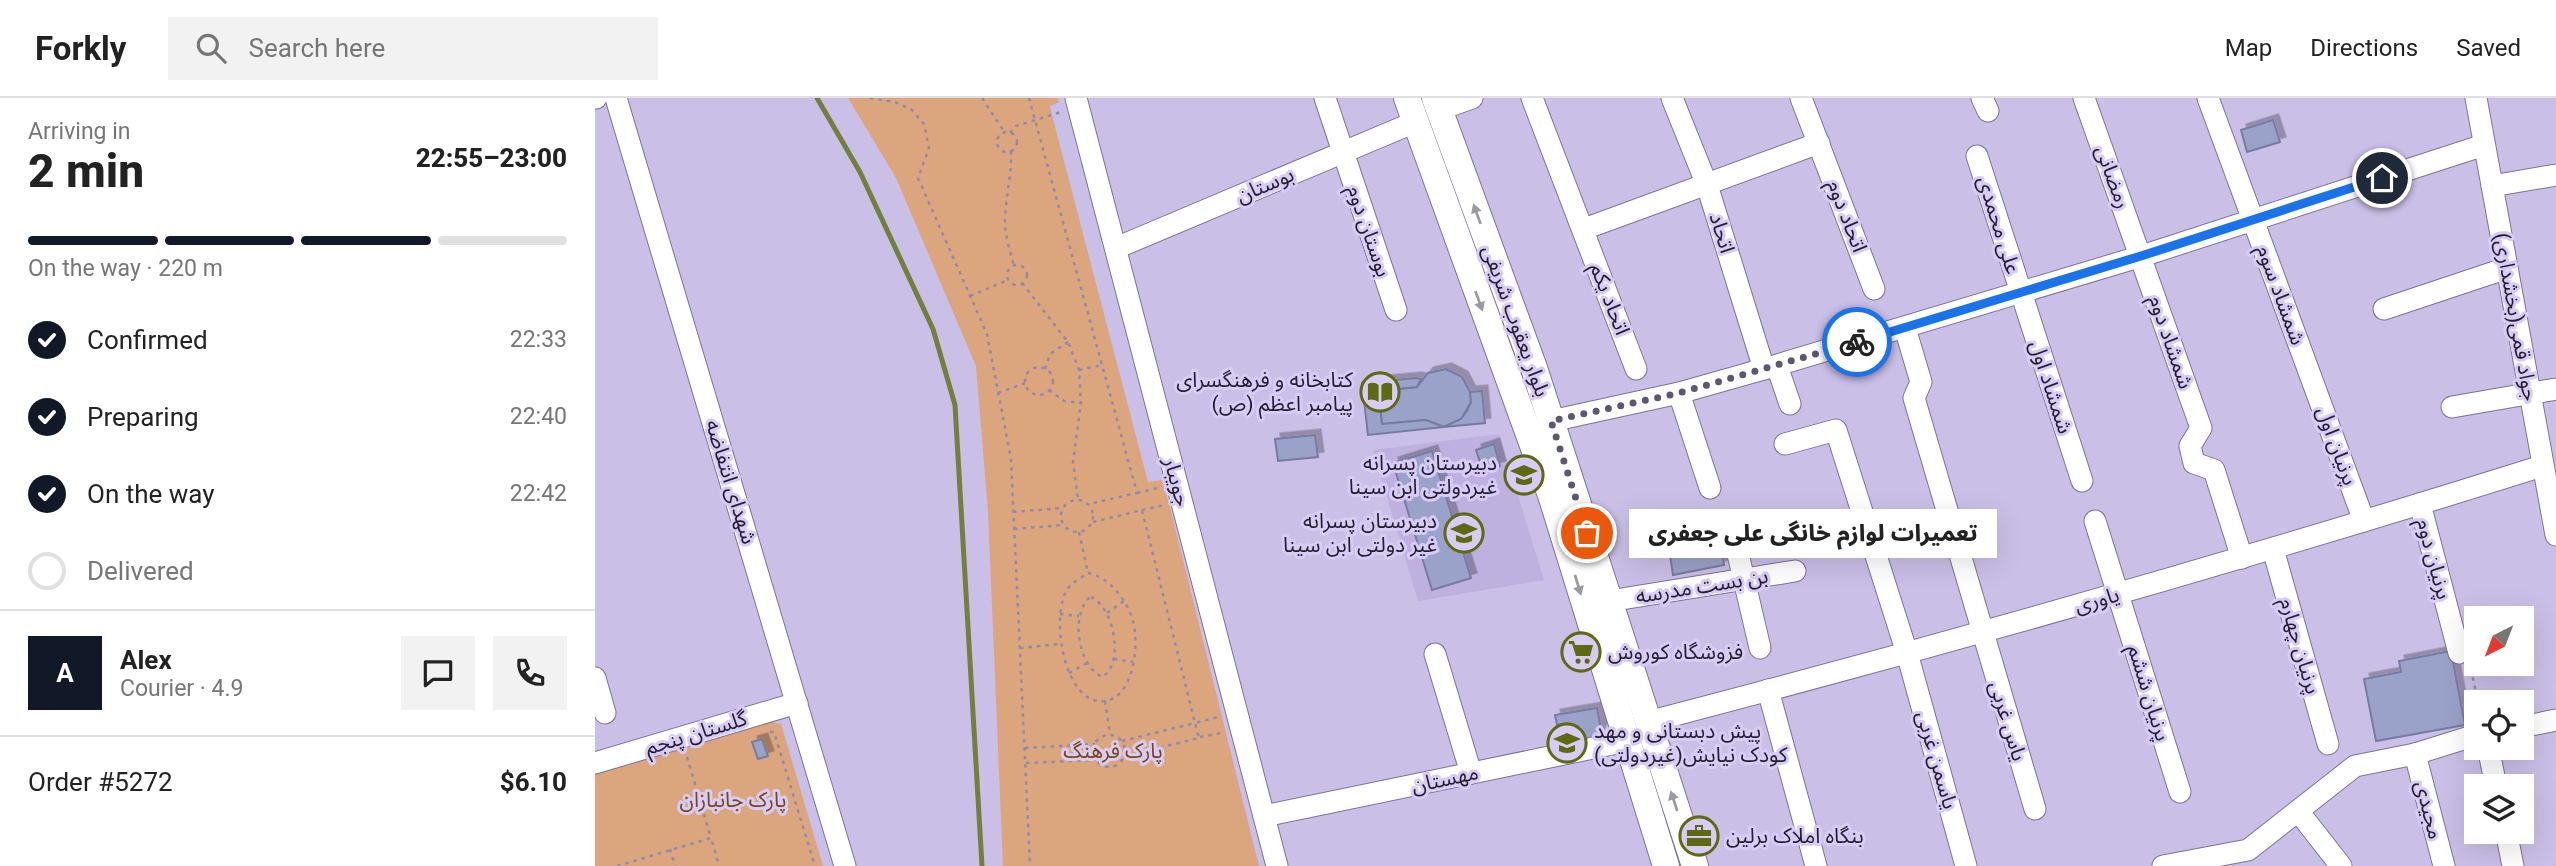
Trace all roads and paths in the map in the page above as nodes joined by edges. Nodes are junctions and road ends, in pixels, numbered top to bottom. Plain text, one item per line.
1 (616, 98) edge
2 (870, 98) edge
3 (982, 98) edge
4 (1029, 98) edge
5 (1076, 98) edge
6 (1325, 98) edge
7 (1472, 98) edge
8 (1532, 98) edge
9 (1672, 98) edge
10 (1801, 98) edge
11 (2084, 98) edge
12 (2209, 98) edge
13 (2476, 98) edge
14 (1424, 107) edge
15 (1056, 113) dead end
16 (1035, 120) junction
17 (1005, 133) junction
18 (1010, 133) junction
19 (1819, 144) junction
20 (2484, 145) junction
21 (1011, 151) junction
22 (1342, 153) junction
23 (1977, 156) dead end
24 (2556, 175) edge
25 (1707, 186) junction
26 (2492, 186) junction
27 (2253, 220) junction
28 (1584, 229) junction
29 (1116, 248) junction
30 (2141, 256) junction
31 (1014, 266) junction
32 (2507, 268) junction
33 (1008, 280) junction
34 (1022, 283) junction
35 (1874, 289) dead end
36 (2020, 293) junction
37 (970, 296) junction
38 (2384, 309) dead end
39 (1396, 310) dead end
40 (1905, 328) junction
41 (1068, 342) junction
42 (1102, 365) junction
43 (1771, 368) junction
44 (1045, 369) junction
45 (1636, 369) dead end
46 (1079, 370) junction
47 (2309, 371) joint
48 (1025, 383) junction
49 (2556, 389) edge
50 (1049, 390) junction
51 (2530, 392) junction
52 (998, 393) junction
53 (1679, 393) junction
54 (1081, 403) junction
55 (1790, 404) dead end
56 (2452, 407) dead end
57 (1551, 421) junction
58 (1525, 426) junction
59 (1785, 444) dead end
60 (2542, 466) junction
61 (2082, 481) dead end
62 (1159, 488) dead end
63 (1710, 488) dead end
64 (1137, 493) junction
65 (1078, 500) junction
66 (1175, 502) dead end
67 (1089, 504) junction
68 (2420, 504) junction
69 (1063, 508) junction
70 (1142, 510) junction
71 (1013, 512) junction
72 (2095, 521) dead end
73 (1093, 522) junction
74 (2364, 522) junction
75 (1064, 525) junction
76 (1014, 529) junction
77 (1079, 532) junction
78 (2556, 535) edge
79 (1691, 541) dead end
80 (2273, 549) junction
81 (2242, 558) junction
82 (1795, 571) dead end
83 (1088, 573) junction
84 (1744, 580) junction
85 (2118, 594) junction
86 (1124, 601) junction
87 (1609, 601) junction
88 (1107, 612) junction
89 (1060, 614) junction
90 (1080, 616) junction
91 (1982, 632) junction
92 (1060, 644) junction
93 (1020, 648) junction
94 (1760, 648) dead end
95 (1435, 653) dead end
96 (1907, 653) junction
97 (2459, 653) joint
98 (1114, 659) junction
99 (1133, 662) junction
100 (1087, 663) junction
101 (1069, 673) junction
102 (595, 678) edge
103 (1768, 690) junction
104 (2475, 690) edge
105 (1105, 701) junction
106 (797, 703) junction
107 (605, 713) dead end
108 (1228, 715) dead end
109 (2556, 720) edge
110 (1648, 722) junction
111 (1195, 723) junction
112 (2534, 725) edge
113 (761, 730) dead end
114 (1231, 730) dead end
115 (1110, 735) junction
116 (681, 737) junction
117 (1199, 738) junction
118 (2464, 739) edge
119 (1122, 741) junction
120 (1627, 741) junction
121 (1095, 744) junction
122 (2328, 744) dead end
123 (1025, 748) junction
124 (2415, 754) junction
125 (1125, 756) junction
126 (1096, 760) junction
127 (595, 763) edge
128 (1025, 763) junction
129 (1471, 773) junction
130 (2180, 792) dead end
131 (2035, 809) dead end
132 (2298, 811) junction
133 (1264, 816) junction
134 (711, 838) junction
135 (2509, 844) edge
136 (670, 849) junction
137 (617, 866) edge
138 (675, 866) edge
139 (719, 866) edge
140 (815, 866) edge
141 (845, 866) edge
142 (1030, 866) edge
143 (1277, 866) edge
144 (1666, 866) edge
145 (1695, 866) edge
146 (1816, 866) edge
147 (1966, 866) edge
148 (2163, 866) edge
149 (2341, 866) edge
150 (2444, 866) edge
151 (2513, 866) edge

1 - 106 street, شهدای انتفاضه
2 - 37 path
3 - 17 path
4 - 16 path
5 - 29 street, جویبار
6 - 22 street, بوستان دوم
7 - 14 street, بوستان
8 - 28 street, اتحاد یکم
9 - 25 street, اتحاد
10 - 19 street, اتحاد دوم
11 - 30 street, رمضانی
12 - 27 street, شمشاد سوم
13 - 20 street, جواد قمی(بخشداری)
14 - 22 street, بوستان
57 -> 14 main road, بلوار یعقوب شریفی
14 -> 58 main road, بلوار یعقوب شریفی
15 - 16 path
16 - 18 path
16 - 42 path
17 - 18 path
17 - 21 path
18 - 21 path
19 - 25 street
19 - 35 street, اتحاد دوم
20 - 26 street, جواد قمی(بخشداری)
20 - 27 street
21 - 31 path
22 - 29 street, بوستان
22 - 39 street, بوستان دوم
23 - 36 street, علی محمدی
24 - 26 street
25 - 28 street
25 - 43 street, اتحاد
26 - 32 street, جواد قمی(بخشداری)
27 - 30 street
27 - 47 street, شمشاد سوم
28 - 45 street, اتحاد یکم
29 - 133 street, جویبار
30 - 36 street
30 - 81 street, شمشاد دوم
31 - 33 path
31 - 34 path
32 - 38 street
32 - 51 street, جواد قمی(بخشداری)
33 - 34 path
33 - 37 path
34 - 41 path
36 - 40 street
36 - 61 street, شمشاد اول
37 - 52 path
40 - 43 street
40 - 91 street, یاس غربی
41 - 44 path
41 - 46 path
42 - 46 path
42 - 64 path
43 - 53 street
43 - 55 street, اتحاد
44 - 48 path
44 - 50 path
46 - 54 path
47 - 74 street, پرنیان اول
48 - 50 path
48 - 52 path
49 - 51 street
50 - 54 path
51 - 56 street
51 - 60 street, جواد قمی(بخشداری)
52 - 71 path
53 - 57 street
53 - 63 street
54 - 65 path
57 - 58 main road
57 - 87 main road, بلوار یعقوب شریفی
58 -> 120 main road, بلوار یعقوب شریفی
59 - 96 street, یاسمن غربی
60 - 68 street, یاوری
60 - 78 street, جواد قمی(بخشداری)
62 - 64 path
64 - 67 path
65 - 67 path
65 - 69 path
66 - 70 path
67 - 73 path
68 - 74 street, یاوری
68 - 97 street, پرنیان دوم
69 - 71 path
69 - 75 path
70 - 73 path
70 - 111 path
71 - 76 path
72 - 85 street, پرنیان ششم
73 - 77 path
74 - 80 street, یاوری
75 - 76 path
75 - 77 path
76 - 93 path
77 - 83 path
79 - 84 street
80 - 81 street, یاوری
80 - 122 street, پرنیان چهارم
81 - 85 street, یاوری
82 - 84 street, بن بست مدرسه
83 - 86 path
83 - 89 path
84 - 87 street, بن بست مدرسه
84 - 94 street
85 - 91 street, یاوری
85 - 130 street, پرنیان ششم
86 - 88 path
86 - 99 path
87 - 110 main road, بلوار یعقوب شریفی
88 - 90 path
88 - 98 path
89 - 90 path
89 - 92 path
90 - 100 path
91 - 96 street, یاوری
91 - 131 street, یاس غربی
92 - 93 path
92 - 101 path
93 - 123 path
95 - 129 street
96 - 103 street, یاوری
96 - 147 street, یاسمن غربی
97 - 104 path
98 - 99 path
98 - 100 path
99 - 105 path
100 - 101 path
101 - 105 path
102 - 107 street
103 - 110 street, یاوری
103 - 146 street
105 - 115 path
106 - 116 street, گلستان پنجم
106 - 141 street, شهدای انتفاضه
108 - 111 path
109 - 112 street
110 - 120 main road
145 -> 110 main road, بلوار یعقوب شریفی
111 - 117 path
111 - 119 path
113 - 140 path
114 - 117 path
115 - 119 path
115 - 121 path
116 - 127 street, گلستان پنجم
116 - 134 path
117 - 125 path
118 - 124 street
119 - 125 path
120 - 129 street, مهستان
120 - 144 main road, بلوار یعقوب شریفی
121 - 123 path
121 - 126 path
123 - 128 path
124 - 132 street
124 - 150 street, مجیدی
125 - 126 path
126 - 128 path
128 - 142 path
129 - 133 street, مهستان
132 - 148 street
132 - 149 street
133 - 143 street, جویبار
134 - 136 path
134 - 139 path
135 - 151 street
136 - 137 path
136 - 138 path

